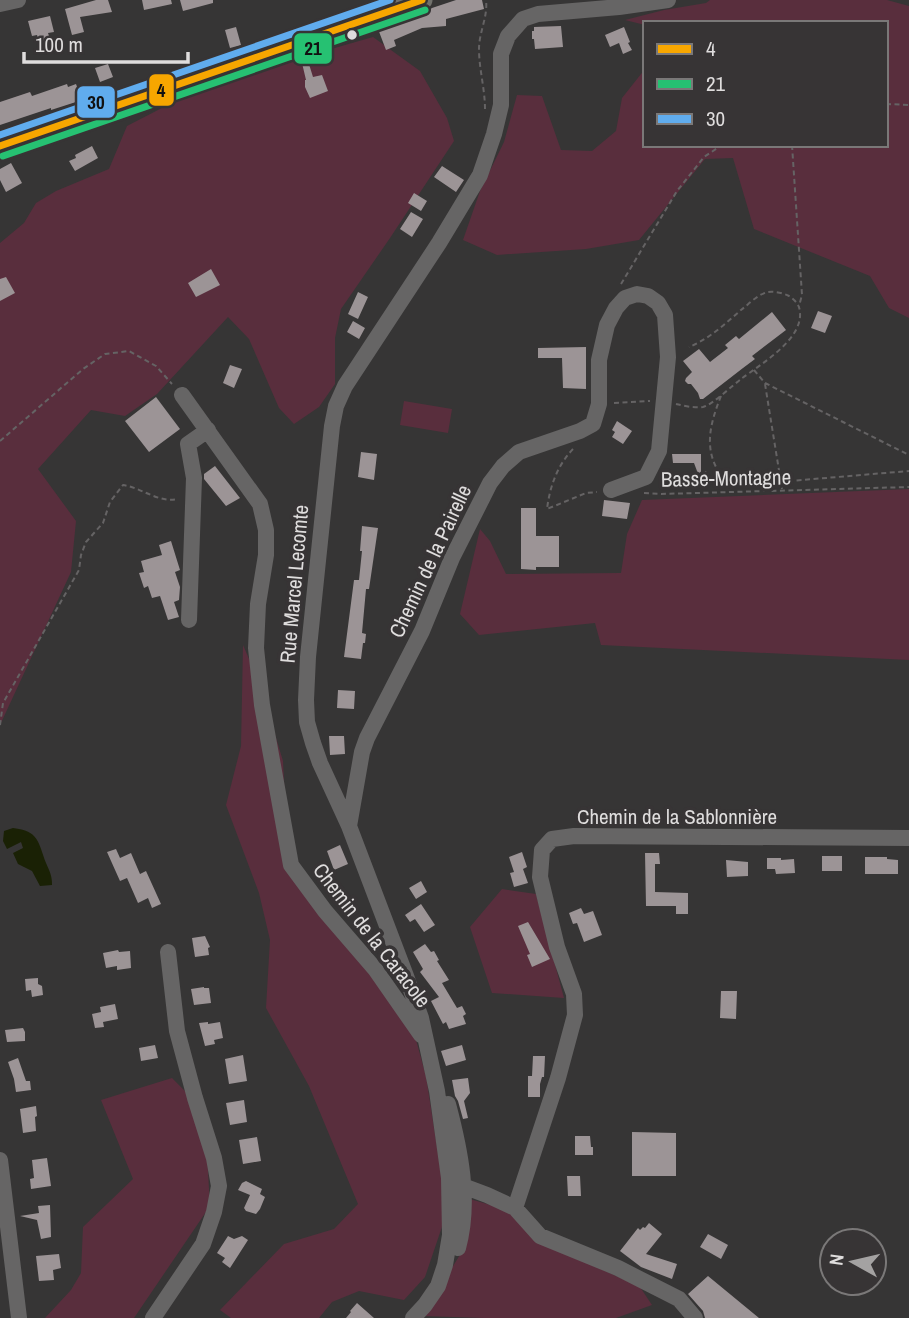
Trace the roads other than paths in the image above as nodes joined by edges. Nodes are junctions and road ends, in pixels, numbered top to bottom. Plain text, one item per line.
1 (18, 0) edge
2 (422, 0) edge
3 (668, 0) edge
4 (0, 4) edge
5 (0, 146) edge
6 (182, 395) road end
7 (208, 430) junction
8 (611, 490) road end
9 (190, 620) dead end
10 (349, 826) junction
11 (909, 838) edge
12 (167, 952) dead end
13 (428, 1045) junction
14 (0, 1160) edge
15 (463, 1186) junction
16 (515, 1208) junction
17 (19, 1318) edge
18 (153, 1318) edge
19 (413, 1318) edge
20 (424, 1318) edge
21 (695, 1318) edge

1 - 4 street
2 - 5 main road
3 - 10 street, Rue Marcel Lecomte
6 - 7 street, Chemin de la Caracole
7 - 9 street
7 - 13 street, Chemin de la Caracole
8 - 10 street, Chemin de la Pairelle
10 - 13 street, Rue Marcel Lecomte
11 - 16 street, Chemin de la Sablonnière
12 - 18 street
13 - 15 street
13 - 19 street, Rue Marcel Lecomte
14 - 17 street
15 - 16 street
15 - 20 street
16 - 21 street

